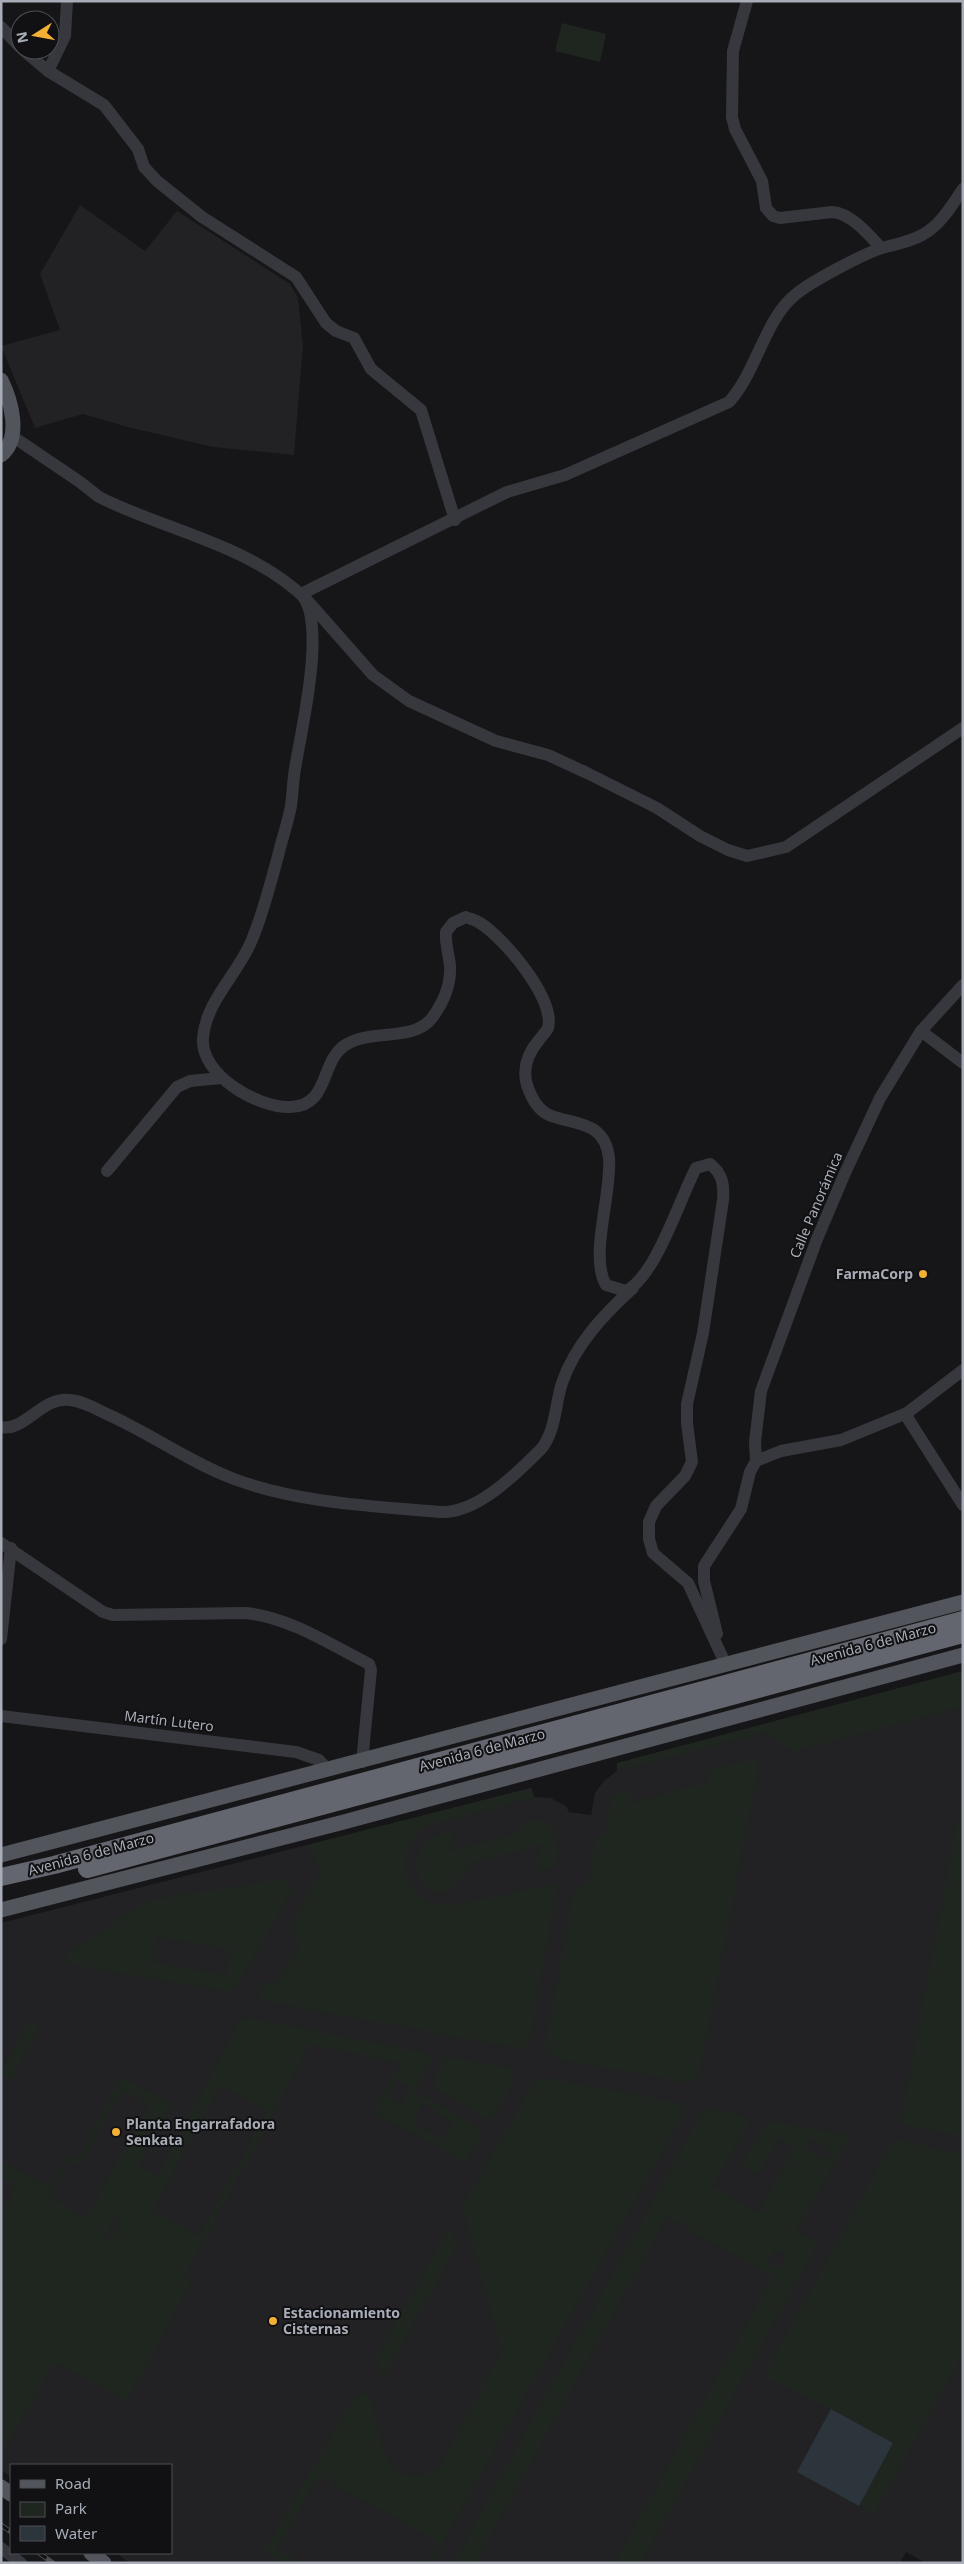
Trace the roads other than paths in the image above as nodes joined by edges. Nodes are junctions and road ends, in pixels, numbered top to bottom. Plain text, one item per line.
1 (67, 1) edge
2 (747, 1) edge
3 (1, 27) edge
4 (10, 36) edge
5 (35, 60) edge
6 (48, 71) junction
7 (963, 189) edge
8 (881, 248) junction
9 (1, 380) edge
10 (12, 436) junction
11 (1, 455) edge
12 (455, 520) junction
13 (303, 596) junction
14 (963, 728) edge
15 (963, 985) edge
16 (921, 1031) junction
17 (963, 1063) edge
18 (221, 1078) junction
19 (107, 1171) dead end
20 (635, 1287) junction
21 (963, 1370) edge
22 (905, 1414) junction
23 (1, 1427) edge
24 (756, 1461) junction
25 (963, 1505) edge
26 (6, 1545) edge
27 (963, 1602) edge
28 (963, 1620) edge
29 (963, 1634) edge
30 (1, 1639) edge
31 (963, 1655) edge
32 (726, 1665) junction
33 (1, 1716) edge
34 (362, 1762) junction
35 (328, 1770) junction
36 (1, 1855) edge
37 (1, 1877) edge
38 (1, 1889) edge
39 (1, 1910) edge
40 (1, 2548) edge
41 (92, 2554) edge
42 (21, 2563) edge
43 (104, 2563) edge

1 - 6 street
2 - 8 street
3 - 4 street
5 - 6 street
6 - 12 street
7 - 8 street
8 - 12 street
9 - 10 main road
10 - 11 main road
10 - 13 street
12 - 13 street
13 - 14 street
13 - 18 street
15 - 16 street, Calle Panorámica
16 - 17 street
16 - 24 street, Calle Panorámica
18 - 19 street
18 - 20 street
20 - 23 street
20 - 32 street
21 - 22 street
22 - 24 street
22 - 25 street
24 - 32 street, Calle Panorámica
26 - 30 street
26 - 34 street
27 - 32 main road, Avenida 6 de Marzo
28 - 37 highway, Avenida 6 de Marzo
29 - 38 highway, Avenida 6 de Marzo
31 - 39 main road
32 - 34 main road, Avenida 6 de Marzo
33 - 35 street, Martín Lutero
34 - 35 main road, Avenida 6 de Marzo
35 - 36 main road, Avenida 6 de Marzo
40 - 42 street
41 - 43 main road

